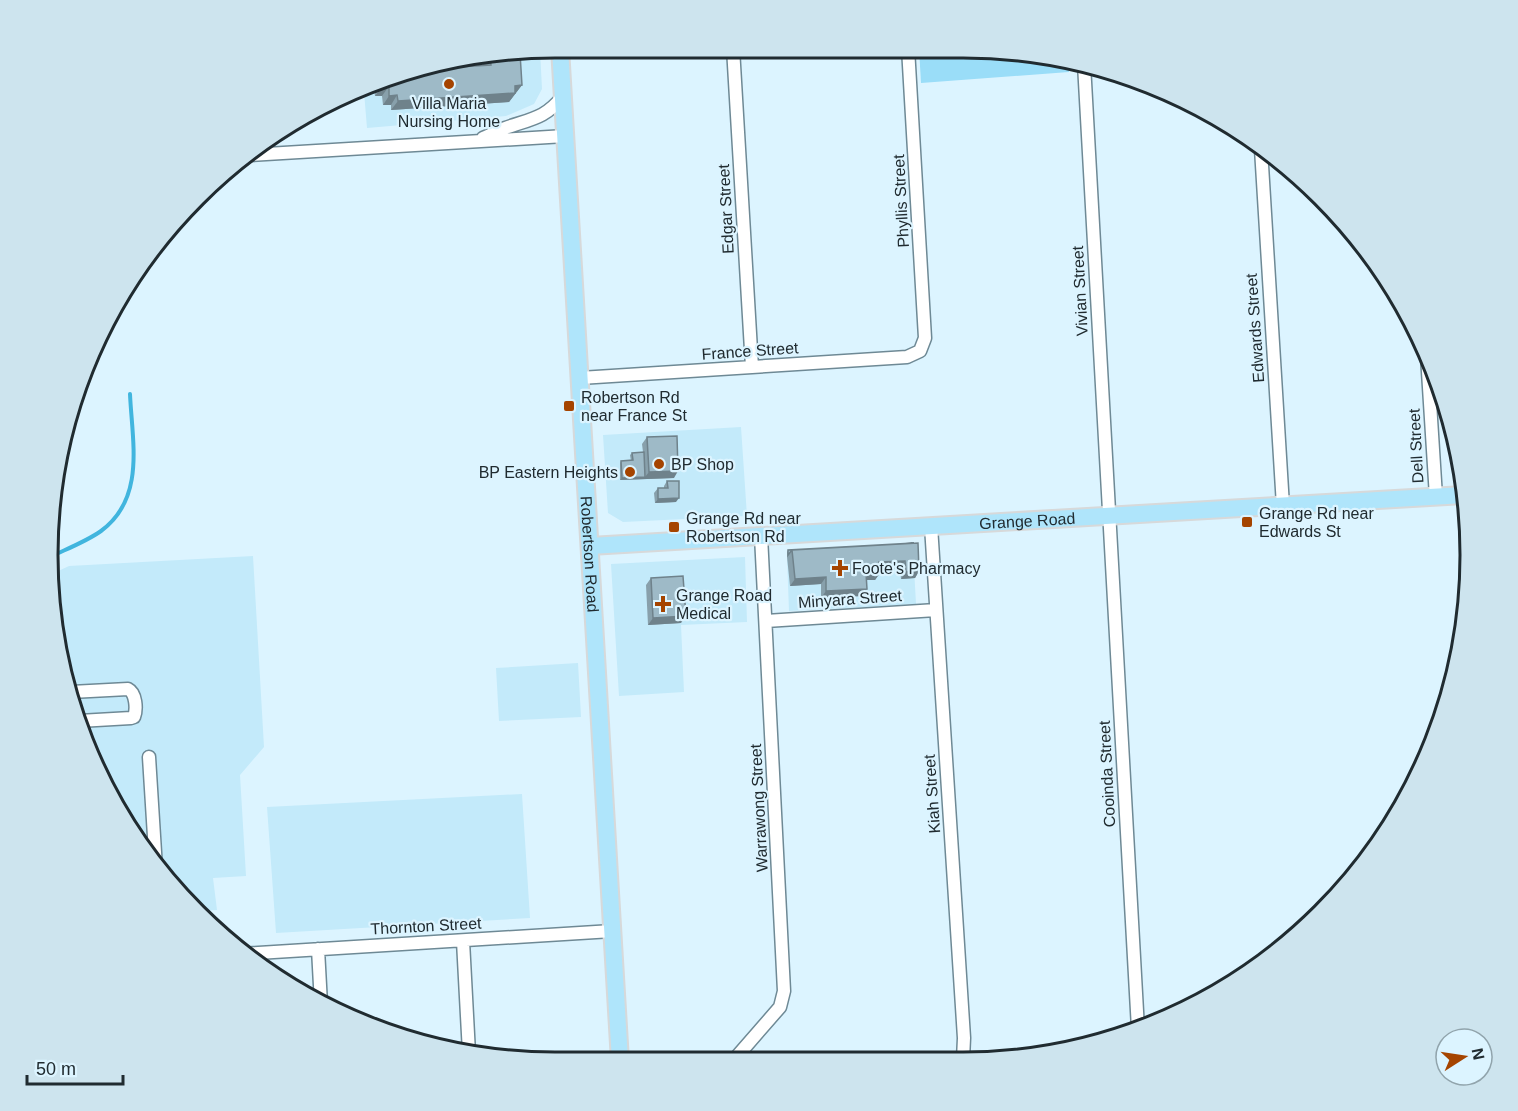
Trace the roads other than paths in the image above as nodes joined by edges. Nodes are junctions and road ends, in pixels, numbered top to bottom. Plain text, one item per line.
1 (561, 58) edge
2 (734, 58) edge
3 (909, 58) edge
4 (1085, 74) edge
5 (563, 96) junction
6 (565, 136) junction
7 (476, 141) junction
8 (264, 153) edge
9 (1262, 159) edge
10 (920, 351) joint
11 (752, 367) junction
12 (580, 378) junction
13 (1429, 384) edge
14 (1455, 496) edge
15 (1436, 497) junction
16 (1283, 506) junction
17 (1109, 516) junction
18 (931, 526) junction
19 (761, 536) junction
20 (590, 546) junction
21 (936, 610) junction
22 (766, 621) junction
23 (77, 692) edge
24 (87, 721) edge
25 (149, 757) dead end
26 (155, 850) edge
27 (612, 931) junction
28 (462, 941) junction
29 (318, 949) junction
30 (257, 953) edge
31 (320, 993) edge
32 (1138, 1020) edge
33 (468, 1044) edge
34 (619, 1052) edge
35 (740, 1052) edge
36 (963, 1052) edge

1 - 5 main road, Robertson Road
2 - 11 street, Edgar Street
3 - 10 street, Phyllis Street
4 - 17 street, Vivian Street
5 - 6 main road, Robertson Road
5 - 7 street
6 - 7 street
6 - 12 main road, Robertson Road
7 - 8 street
9 - 16 street, Edwards Street
10 - 11 street, France Street
11 - 12 street, France Street
12 - 20 main road, Robertson Road
13 - 15 street, Dell Street
14 - 15 main road, Grange Road
15 - 16 main road, Grange Road
16 - 17 main road, Grange Road
17 - 18 main road, Grange Road
17 - 32 street, Cooinda Street
18 - 19 main road, Grange Road
18 - 21 street, Kiah Street
19 - 20 main road, Grange Road
19 - 22 street, Warrawong Street
20 - 27 main road, Robertson Road
21 - 22 street, Minyara Street
21 - 36 street, Kiah Street
22 - 35 street, Warrawong Street
23 - 24 street
25 - 26 street
27 - 28 street, Thornton Street
27 - 34 main road, Robertson Road
28 - 29 street, Thornton Street
28 - 33 street
29 - 30 street, Thornton Street
29 - 31 street

